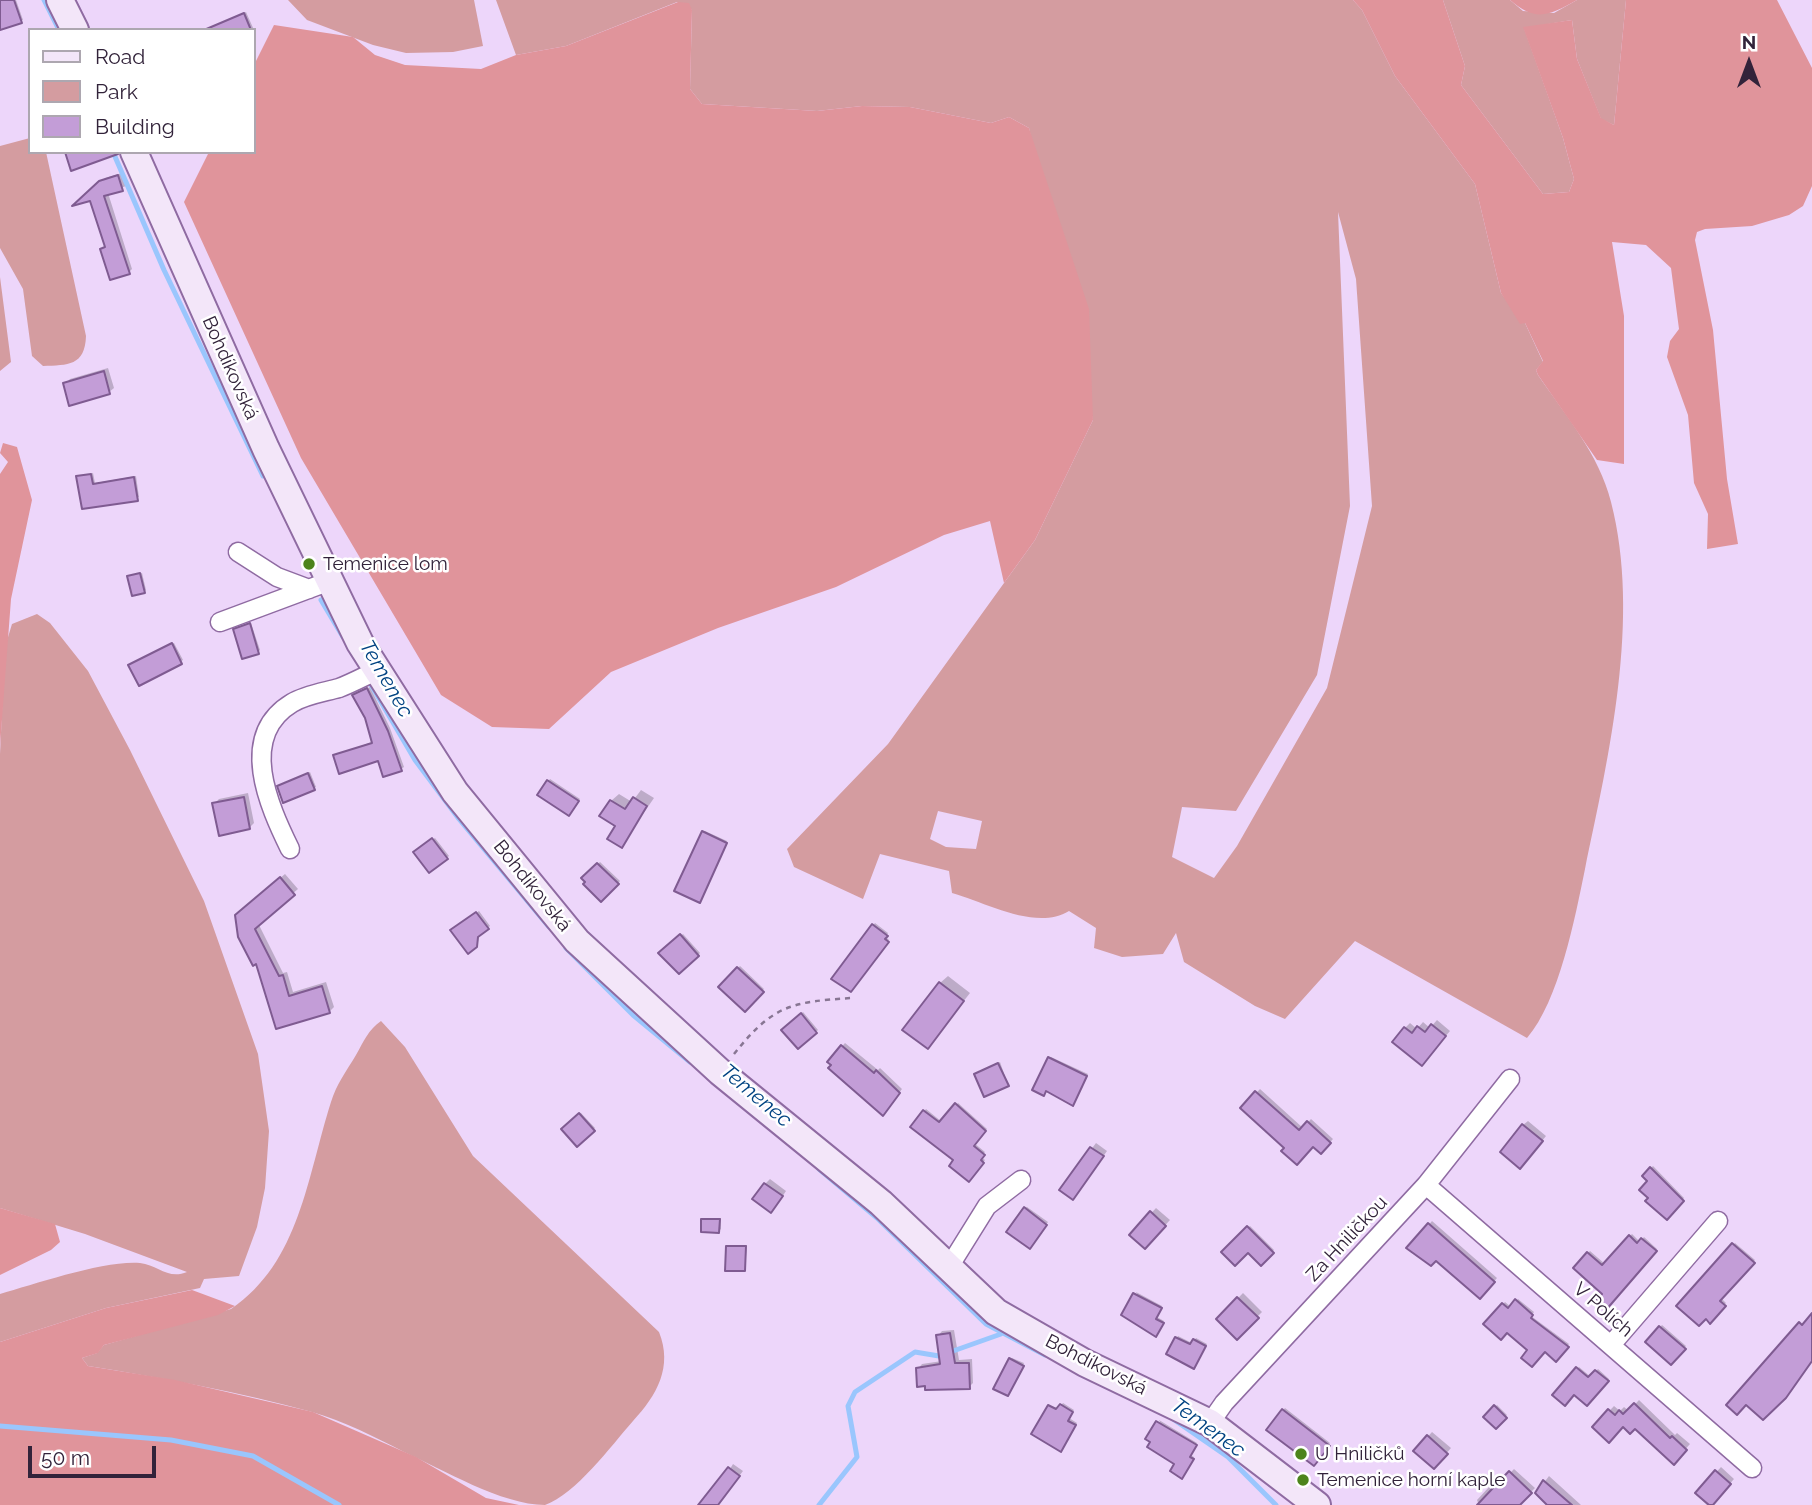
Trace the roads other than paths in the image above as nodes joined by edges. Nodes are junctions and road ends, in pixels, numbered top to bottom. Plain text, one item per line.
1 (61, 0) edge
2 (74, 28) edge
3 (135, 154) edge
4 (238, 552) dead end
5 (320, 585) junction
6 (220, 622) dead end
7 (369, 674) junction
8 (290, 849) dead end
9 (1510, 1079) dead end
10 (1021, 1180) dead end
11 (1426, 1185) junction
12 (1718, 1221) dead end
13 (948, 1267) junction
14 (1611, 1345) junction
15 (1210, 1423) junction
16 (1752, 1468) dead end
17 (1317, 1505) edge

1 - 2 street
3 - 5 street, Bohdíkovská
4 - 5 street
5 - 6 street
5 - 7 street, Bohdíkovská
7 - 8 street
7 - 13 street, Bohdíkovská
9 - 11 street, Za Hniličkou
10 - 13 street
11 - 14 street, V Polích
11 - 15 street, Za Hniličkou
12 - 14 street
13 - 15 street, Bohdíkovská
14 - 16 street, V Polích
15 - 17 street, Bohdíkovská

